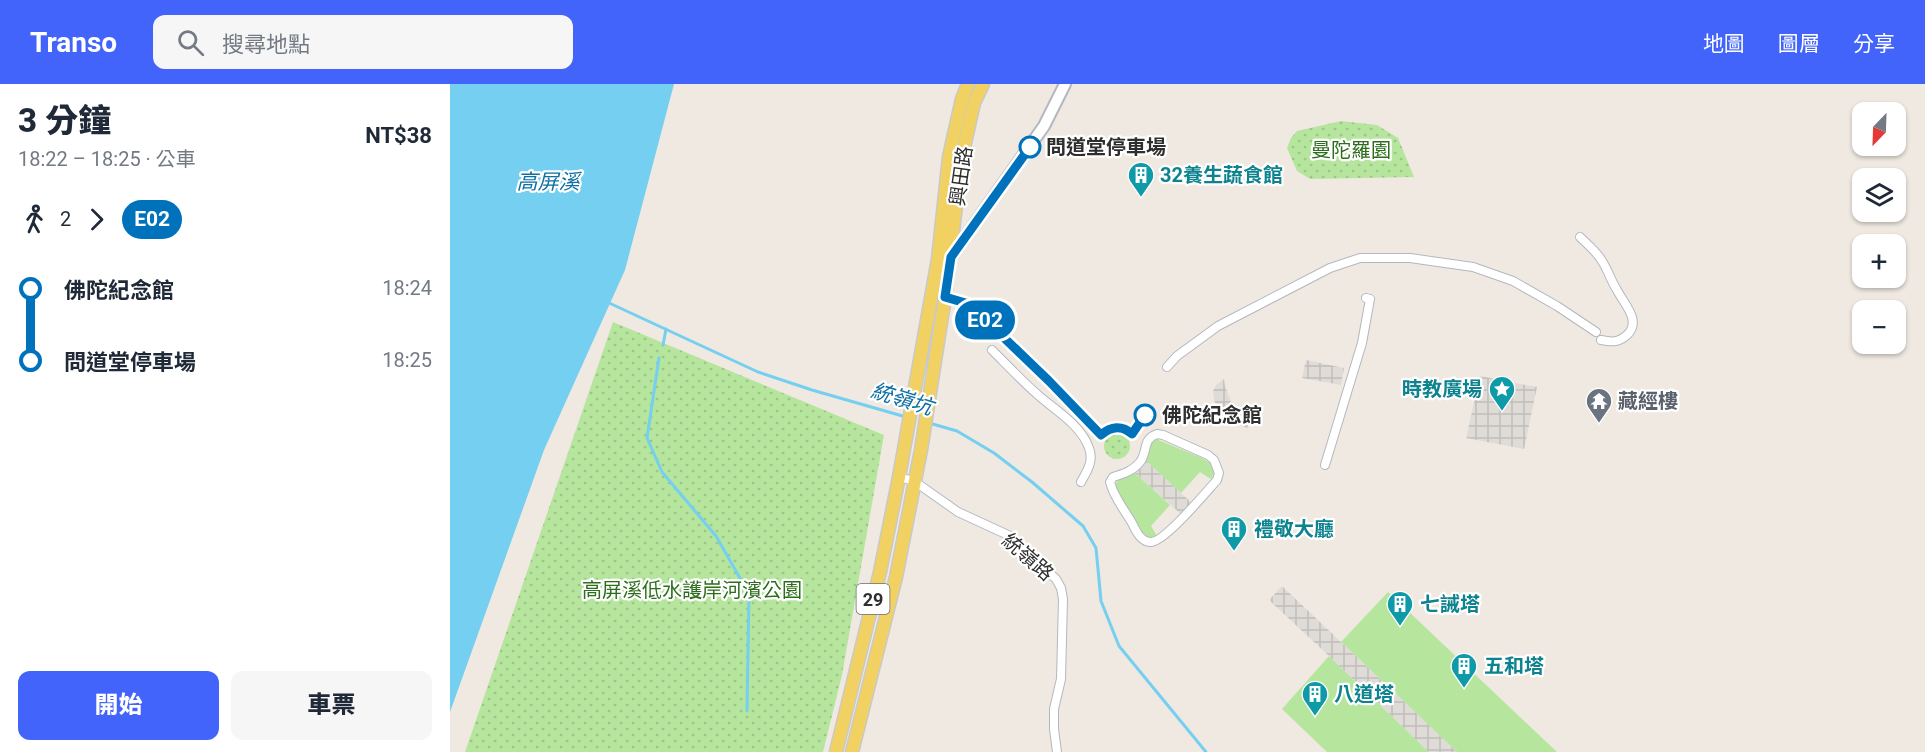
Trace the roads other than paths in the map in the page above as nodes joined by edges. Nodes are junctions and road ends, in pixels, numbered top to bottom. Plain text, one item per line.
1 (968, 84) edge
2 (983, 84) edge
3 (1065, 84) edge
4 (1580, 237) dead end
5 (951, 257) junction
6 (938, 259) junction
7 (1366, 298) dead end
8 (1596, 332) dead end
9 (1601, 340) dead end
10 (992, 350) dead end
11 (1167, 367) dead end
12 (1325, 465) dead end
13 (899, 477) junction
14 (914, 481) junction
15 (1081, 482) dead end
16 (1194, 505) joint
17 (836, 752) edge
18 (852, 752) edge
19 (1057, 752) edge

1 - 6 main road, 興田路 / 29
2 - 5 main road, 興田路 / 29
3 - 5 street
4 - 9 street
5 - 6 street
5 - 14 main road, 興田路 / 29
6 - 13 main road, 興田路 / 29
7 - 12 street
8 - 11 street
10 - 15 street
13 - 14 street, 統嶺路
13 - 17 main road, 29
14 - 18 main road, 29
14 - 19 street, 統嶺路
16 - 16 street

